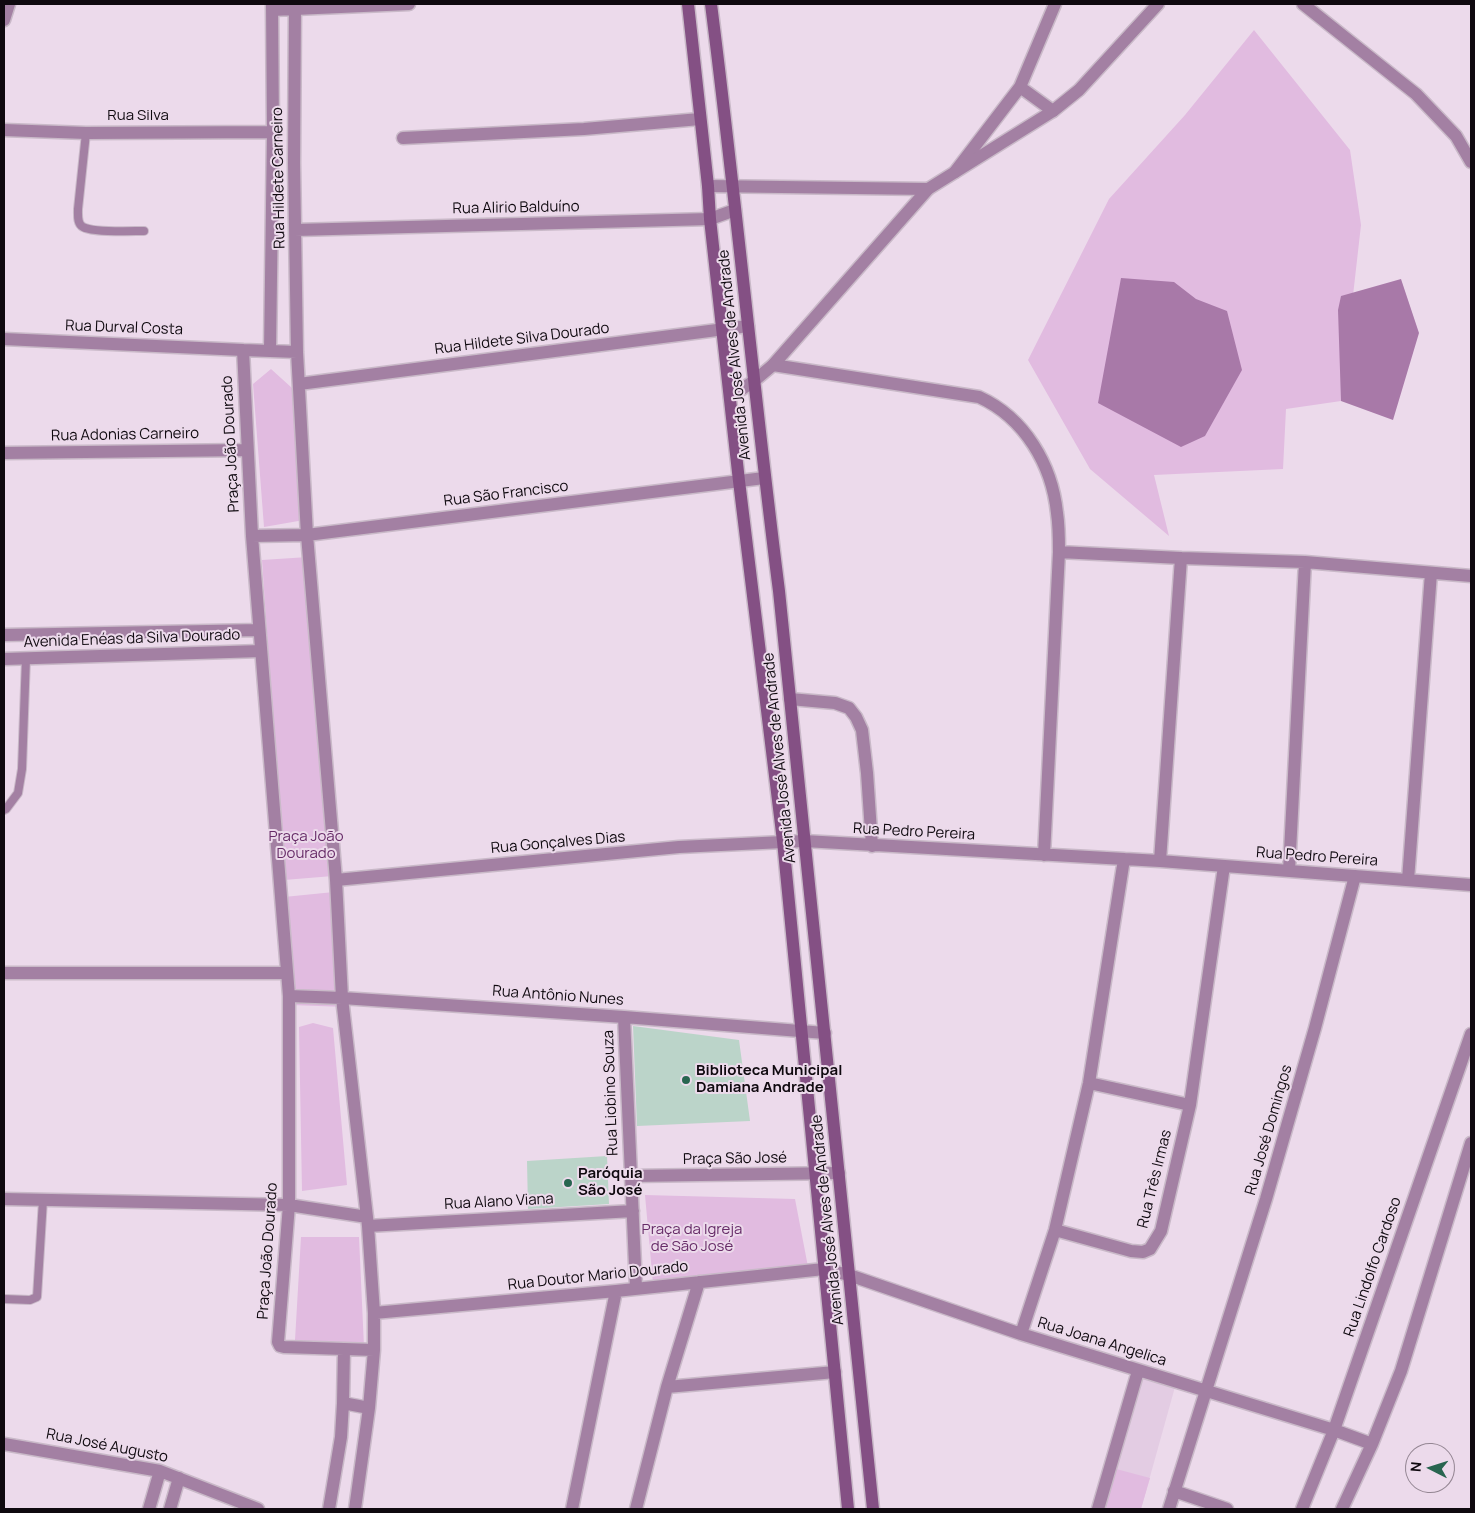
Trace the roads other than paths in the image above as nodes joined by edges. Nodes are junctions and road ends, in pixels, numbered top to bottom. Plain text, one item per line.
1 (9, 4) edge
2 (409, 4) edge
3 (688, 4) edge
4 (711, 4) edge
5 (1055, 4) edge
6 (1158, 4) edge
7 (1304, 4) edge
8 (295, 6) edge
9 (272, 7) edge
10 (4, 20) edge
11 (1020, 87) junction
12 (1053, 111) junction
13 (700, 119) junction
14 (4, 130) edge
15 (273, 132) junction
16 (86, 133) junction
17 (403, 138) dead end
18 (272, 161) junction
19 (1471, 162) edge
20 (294, 163) junction
21 (954, 173) junction
22 (708, 186) junction
23 (734, 186) junction
24 (928, 189) junction
25 (735, 210) junction
26 (710, 220) junction
27 (296, 230) junction
28 (144, 231) dead end
29 (748, 326) junction
30 (722, 329) junction
31 (4, 339) edge
32 (244, 350) junction
33 (270, 351) junction
34 (297, 352) junction
35 (773, 366) junction
36 (754, 381) junction
37 (299, 384) junction
38 (730, 397) junction
39 (247, 450) junction
40 (4, 453) edge
41 (764, 478) junction
42 (739, 481) junction
43 (307, 535) junction
44 (252, 536) junction
45 (1059, 552) junction
46 (1181, 558) junction
47 (1305, 562) junction
48 (1431, 573) junction
49 (1471, 576) edge
50 (259, 630) junction
51 (4, 635) edge
52 (261, 651) junction
53 (26, 658) junction
54 (4, 659) edge
55 (790, 699) junction
56 (4, 810) edge
57 (783, 841) junction
58 (804, 841) junction
59 (872, 846) junction
60 (1044, 855) junction
61 (1124, 859) junction
62 (1160, 861) junction
63 (1224, 866) junction
64 (1289, 871) junction
65 (1355, 876) junction
66 (336, 880) junction
67 (1408, 880) junction
68 (1471, 885) edge
69 (4, 973) edge
70 (287, 973) junction
71 (289, 996) junction
72 (342, 998) junction
73 (624, 1017) junction
74 (801, 1031) junction
75 (825, 1033) junction
76 (1471, 1034) edge
77 (1089, 1083) junction
78 (1190, 1105) junction
79 (1471, 1143) edge
80 (839, 1173) junction
81 (815, 1174) junction
82 (631, 1176) junction
83 (4, 1200) edge
84 (43, 1200) junction
85 (289, 1205) junction
86 (633, 1211) junction
87 (367, 1221) junction
88 (1055, 1230) junction
89 (824, 1269) junction
90 (850, 1275) junction
91 (699, 1282) junction
92 (636, 1288) junction
93 (616, 1291) junction
94 (4, 1299) edge
95 (374, 1313) junction
96 (1021, 1334) junction
97 (344, 1348) junction
98 (374, 1350) junction
99 (1138, 1371) junction
100 (835, 1372) junction
101 (667, 1387) junction
102 (1206, 1391) junction
103 (343, 1403) junction
104 (369, 1408) junction
105 (1334, 1430) junction
106 (4, 1444) edge
107 (1372, 1444) junction
108 (160, 1471) junction
109 (179, 1478) junction
110 (1174, 1491) junction
111 (149, 1509) edge
112 (170, 1509) edge
113 (258, 1509) edge
114 (329, 1509) edge
115 (355, 1509) edge
116 (572, 1509) edge
117 (636, 1509) edge
118 (848, 1509) edge
119 (873, 1509) edge
120 (1098, 1509) edge
121 (1169, 1509) edge
122 (1226, 1509) edge
123 (1302, 1509) edge
124 (1342, 1509) edge

1 - 10 street
2 - 8 street
3 - 13 main road, Avenida José Alves de Andrade
4 - 23 main road, Avenida José Alves de Andrade
5 - 11 street
6 - 12 street
7 - 19 street
8 - 9 street
8 - 20 street, Rua Hildete Carneiro
9 - 15 street, Rua Hildete Carneiro
11 - 12 street
11 - 21 street
12 - 21 street
13 - 17 street
13 - 22 main road, Avenida José Alves de Andrade
14 - 16 street, Rua Silva
15 - 16 street, Rua Silva
15 - 18 street, Rua Hildete Carneiro
16 - 28 lane
18 - 20 street
18 - 33 street, Rua Hildete Carneiro
20 - 27 street, Rua Hildete Carneiro
21 - 24 street
22 - 23 street
22 - 26 main road, Avenida José Alves de Andrade
23 - 24 street
23 - 25 main road, Avenida José Alves de Andrade
24 - 35 street
25 - 26 street, Rua Alirio Balduíno
25 - 29 main road, Avenida José Alves de Andrade
26 - 27 street, Rua Alirio Balduíno
26 - 30 main road, Avenida José Alves de Andrade
27 - 34 street, Rua Hildete Carneiro
29 - 30 street, Rua Hildete Silva Dourado
29 - 36 main road, Avenida José Alves de Andrade
30 - 37 street, Rua Hildete Silva Dourado
30 - 38 main road, Avenida José Alves de Andrade
31 - 32 street, Rua Durval Costa
32 - 33 street
32 - 39 street, Praça João Dourado
33 - 34 street
34 - 37 street
35 - 36 street
35 - 45 street
36 - 38 street
36 - 41 main road, Avenida José Alves de Andrade
37 - 43 street
38 - 42 main road, Avenida José Alves de Andrade
39 - 40 street, Rua Adonias Carneiro
39 - 44 street, Praça João Dourado
41 - 42 street, Rua São Francisco
41 - 55 main road, Avenida José Alves de Andrade
42 - 43 street, Rua São Francisco
42 - 57 main road, Avenida José Alves de Andrade
43 - 44 street, Rua São Francisco
43 - 66 street
44 - 50 street, Praça João Dourado
45 - 46 street
45 - 60 street
46 - 47 street
46 - 62 street
47 - 48 street
47 - 64 street
48 - 49 street
48 - 67 street
50 - 51 street, Avenida Enéas da Silva Dourado
50 - 52 street, Praça João Dourado
52 - 53 street, Avenida Enéas da Silva Dourado
52 - 70 street, Praça João Dourado
53 - 54 street, Avenida Enéas da Silva Dourado
53 - 56 lane
55 - 58 main road, Avenida José Alves de Andrade
55 - 59 street
57 - 58 street, Rua Pedro Pereira
57 - 66 street, Rua Gonçalves Dias
57 - 74 main road, Avenida José Alves de Andrade
58 - 59 street, Rua Pedro Pereira
58 - 75 main road, Avenida José Alves de Andrade
59 - 60 street, Rua Pedro Pereira
60 - 61 street, Rua Pedro Pereira
61 - 62 street, Rua Pedro Pereira
61 - 77 street
62 - 63 street, Rua Pedro Pereira
63 - 64 street, Rua Pedro Pereira
63 - 78 street, Rua Três Irmas
64 - 65 street, Rua Pedro Pereira
65 - 67 street, Rua Pedro Pereira
65 - 102 street, Rua José Domingos
66 - 72 street
67 - 68 street, Rua Pedro Pereira
69 - 70 street
70 - 71 street, Praça João Dourado
71 - 72 street, Rua Antônio Nunes
71 - 85 street, Praça João Dourado
72 - 73 street, Rua Antônio Nunes
72 - 87 street
73 - 74 street, Rua Antônio Nunes
73 - 82 street, Rua Liobino Souza
74 - 75 street, Rua Antônio Nunes
74 - 81 main road, Avenida José Alves de Andrade
75 - 80 main road, Avenida José Alves de Andrade
76 - 105 street, Rua Lindolfo Cardoso
77 - 78 street
77 - 88 street
78 - 88 street, Rua Três Irmas
79 - 107 street
80 - 81 street, Praça São José
80 - 90 main road, Avenida José Alves de Andrade
81 - 82 street, Praça São José
81 - 89 main road, Avenida José Alves de Andrade
82 - 86 street, Rua Liobino Souza
83 - 84 street, Rua Alano Viana
84 - 85 street, Rua Alano Viana
84 - 94 lane
85 - 87 street, Rua Alano Viana
85 - 97 street, Praça João Dourado
86 - 87 street, Rua Alano Viana
86 - 92 street, Rua Liobino Souza
87 - 95 street
88 - 96 street
89 - 90 street, Rua Joana Angelica
89 - 91 street, Rua Doutor Mario Dourado
89 - 100 main road, Avenida José Alves de Andrade
90 - 96 street, Rua Joana Angelica
90 - 119 main road, Avenida José Alves de Andrade
91 - 92 street, Rua Doutor Mario Dourado
91 - 101 street
92 - 93 street, Rua Doutor Mario Dourado
93 - 95 street, Rua Doutor Mario Dourado
93 - 116 street
95 - 98 street
96 - 99 street, Rua Joana Angelica
97 - 98 street
97 - 103 street
98 - 104 street
99 - 102 street, Rua Joana Angelica
99 - 120 street
100 - 101 street
100 - 118 main road, Avenida José Alves de Andrade
101 - 117 street
102 - 105 street, Rua Joana Angelica
102 - 110 street, Rua José Domingos
103 - 104 street
103 - 114 street
104 - 115 street
105 - 107 street, Rua Joana Angelica
105 - 123 street, Rua Lindolfo Cardoso
106 - 108 street, Rua José Augusto
107 - 124 street
108 - 109 street, Rua José Augusto
108 - 111 street
109 - 112 street
109 - 113 street, Rua José Augusto
110 - 121 street, Rua José Domingos
110 - 122 street

